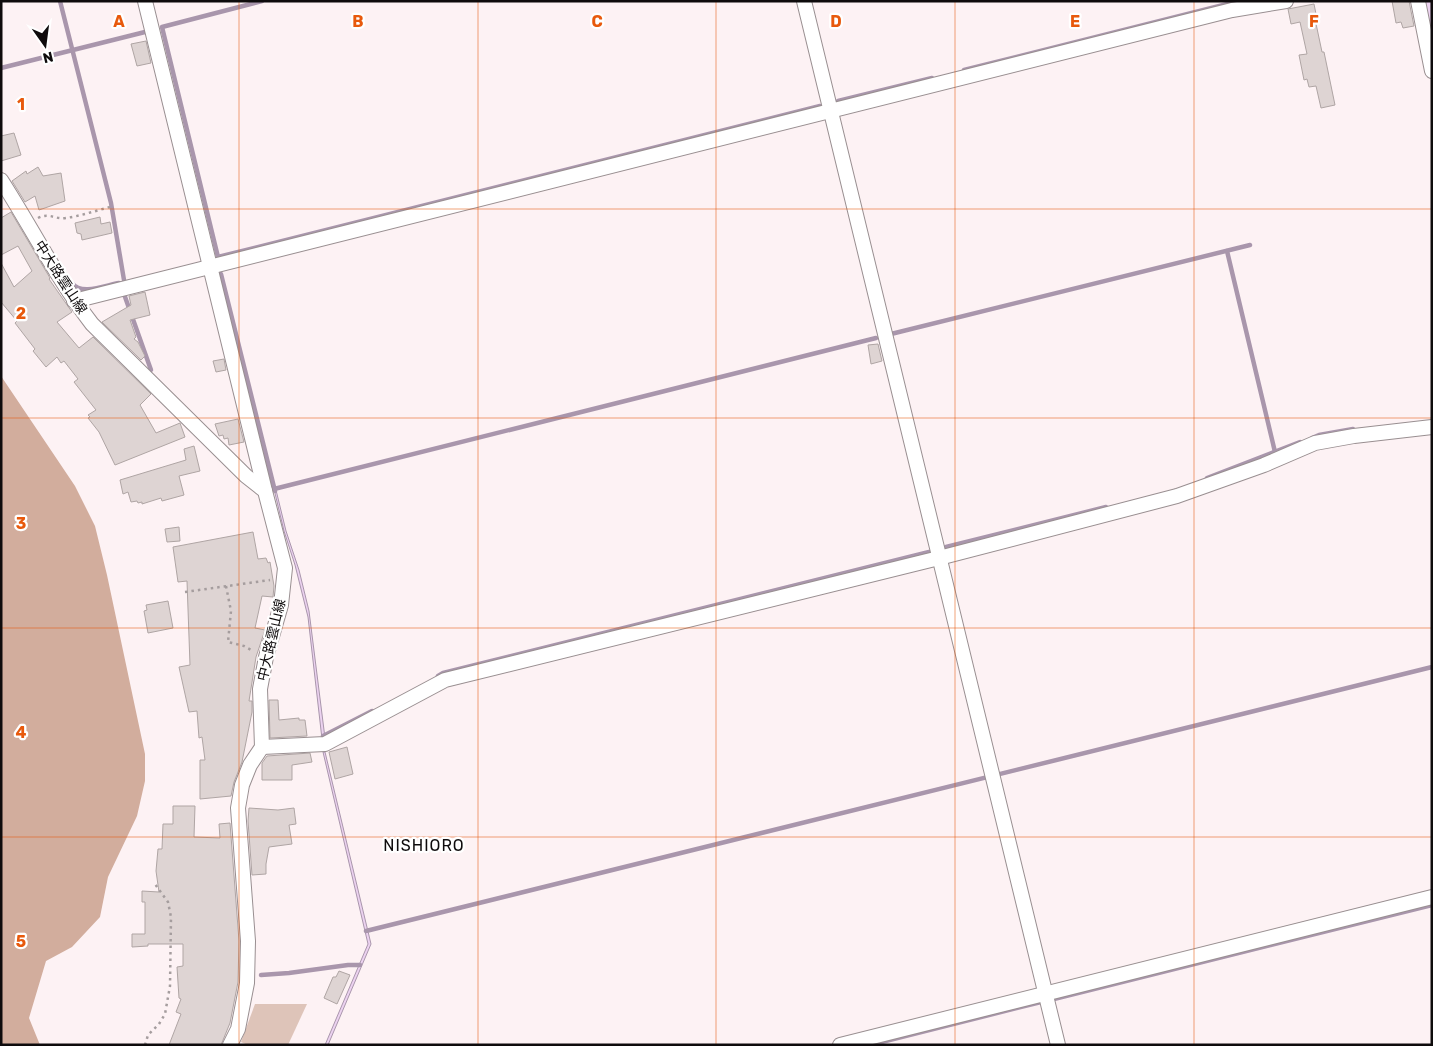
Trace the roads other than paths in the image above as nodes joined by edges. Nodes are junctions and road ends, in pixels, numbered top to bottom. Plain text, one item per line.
1 (145, 1) edge
2 (804, 1) edge
3 (1286, 1) edge
4 (1418, 1) edge
5 (1432, 71) edge
6 (830, 111) junction
7 (4, 188) edge
8 (211, 267) junction
9 (74, 301) junction
10 (1432, 427) edge
11 (265, 491) junction
12 (939, 558) junction
13 (262, 747) junction
14 (1432, 897) edge
15 (1046, 994) junction
16 (230, 1045) edge
17 (840, 1045) edge
18 (1058, 1045) edge

1 - 8 street
2 - 6 street
3 - 6 street
4 - 5 street
6 - 8 street
6 - 12 street
7 - 9 street, 中大路雲山線
8 - 9 street
8 - 11 street
9 - 11 street, 中大路雲山線
10 - 12 street
11 - 13 street, 中大路雲山線
12 - 13 street
12 - 15 street
13 - 16 street
14 - 15 street
15 - 17 street
15 - 18 street

